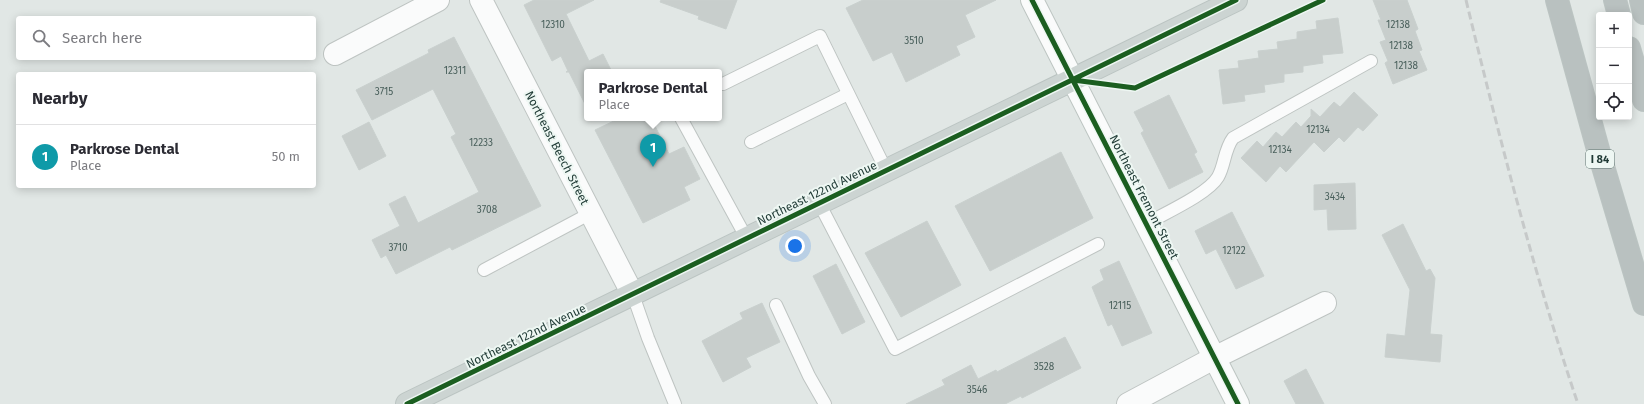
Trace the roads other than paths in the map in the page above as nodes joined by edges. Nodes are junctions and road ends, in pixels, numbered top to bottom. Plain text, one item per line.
1 (438, 0) edge
2 (480, 0) edge
3 (1032, 0) edge
4 (1236, 0) edge
5 (1615, 0) edge
6 (1641, 0) edge
7 (1559, 6) edge
8 (1618, 12) edge
9 (1644, 13) edge
10 (335, 54) dead end
11 (1632, 58) edge
12 (1371, 61) dead end
13 (1073, 80) junction
14 (723, 84) dead end
15 (848, 94) junction
16 (1644, 100) edge
17 (683, 121) edge
18 (751, 142) dead end
19 (886, 170) junction
20 (820, 203) junction
21 (591, 213) junction
22 (1146, 224) junction
23 (747, 239) junction
24 (1098, 244) dead end
25 (484, 270) dead end
26 (633, 295) junction
27 (1325, 304) dead end
28 (1644, 304) edge
29 (776, 305) dead end
30 (1214, 358) junction
31 (407, 404) edge
32 (675, 404) edge
33 (825, 404) edge
34 (1128, 404) edge
35 (1238, 404) edge

1 - 10 street
2 - 21 street, Northeast Beech Street
3 - 13 street, Northeast Fremont Street
4 - 13 main road, Northeast 122nd Avenue
5 - 8 highway
6 - 9 highway
7 - 28 highway, I 84
11 - 16 highway
12 - 22 lane
13 - 19 main road, Northeast 122nd Avenue
13 - 22 street, Northeast Fremont Street
14 - 15 lane
15 - 18 lane
15 - 19 lane
17 - 23 lane
19 - 20 main road, Northeast 122nd Avenue
20 - 23 main road, Northeast 122nd Avenue
20 - 24 lane
21 - 25 lane
21 - 26 street, Northeast Beech Street
22 - 30 street, Northeast Fremont Street
23 - 26 main road, Northeast 122nd Avenue
26 - 31 main road, Northeast 122nd Avenue
26 - 32 lane
27 - 30 street
29 - 33 lane
30 - 34 street
30 - 35 street, Northeast Fremont Street

